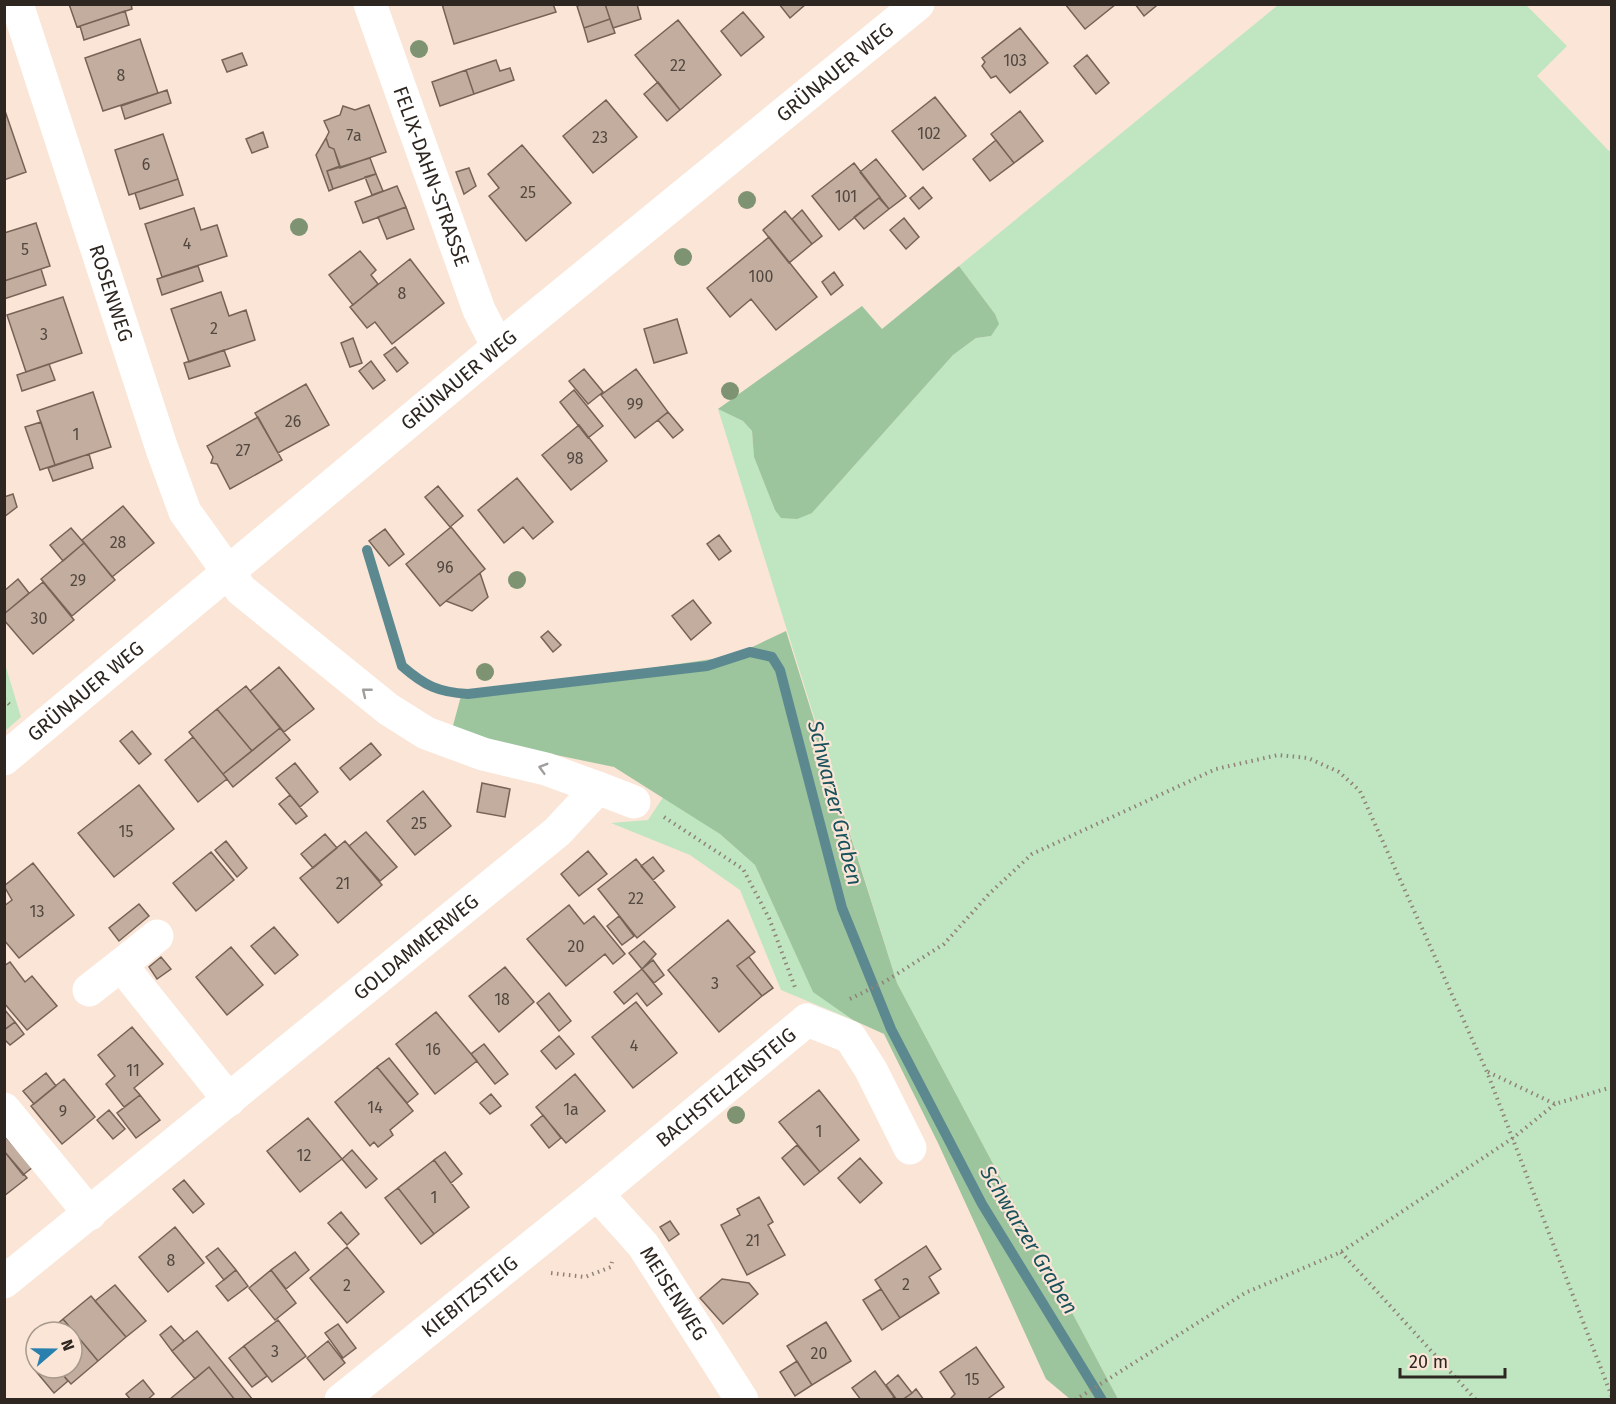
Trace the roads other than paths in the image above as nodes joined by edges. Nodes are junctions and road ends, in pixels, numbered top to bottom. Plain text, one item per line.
1 (17, 4) edge
2 (369, 4) edge
3 (918, 4) edge
4 (498, 347) junction
5 (227, 574) junction
6 (4, 759) edge
7 (598, 788) junction
8 (634, 802) road end
9 (157, 936) dead end
10 (121, 965) junction
11 (89, 990) dead end
12 (230, 1100) junction
13 (4, 1109) edge
14 (910, 1148) dead end
15 (597, 1194) junction
16 (90, 1214) junction
17 (4, 1282) edge
18 (341, 1400) edge
19 (742, 1400) edge

1 - 5 street, ROSENWEG
2 - 4 street, FELIX-DAHN-STRASSE
3 - 4 street, GRÜNAUER WEG
4 - 5 street, GRÜNAUER WEG
5 - 6 street, GRÜNAUER WEG
7 -> 5 street
7 - 8 street
7 - 12 street, GOLDAMMERWEG
9 - 10 street
10 - 11 street
10 - 12 street
12 - 16 street, GOLDAMMERWEG
13 - 16 street
14 - 15 street, BACHSTELZENSTEIG
15 - 18 street, KIEBITZSTEIG
15 - 19 street, MEISENWEG
16 - 17 street, GOLDAMMERWEG

